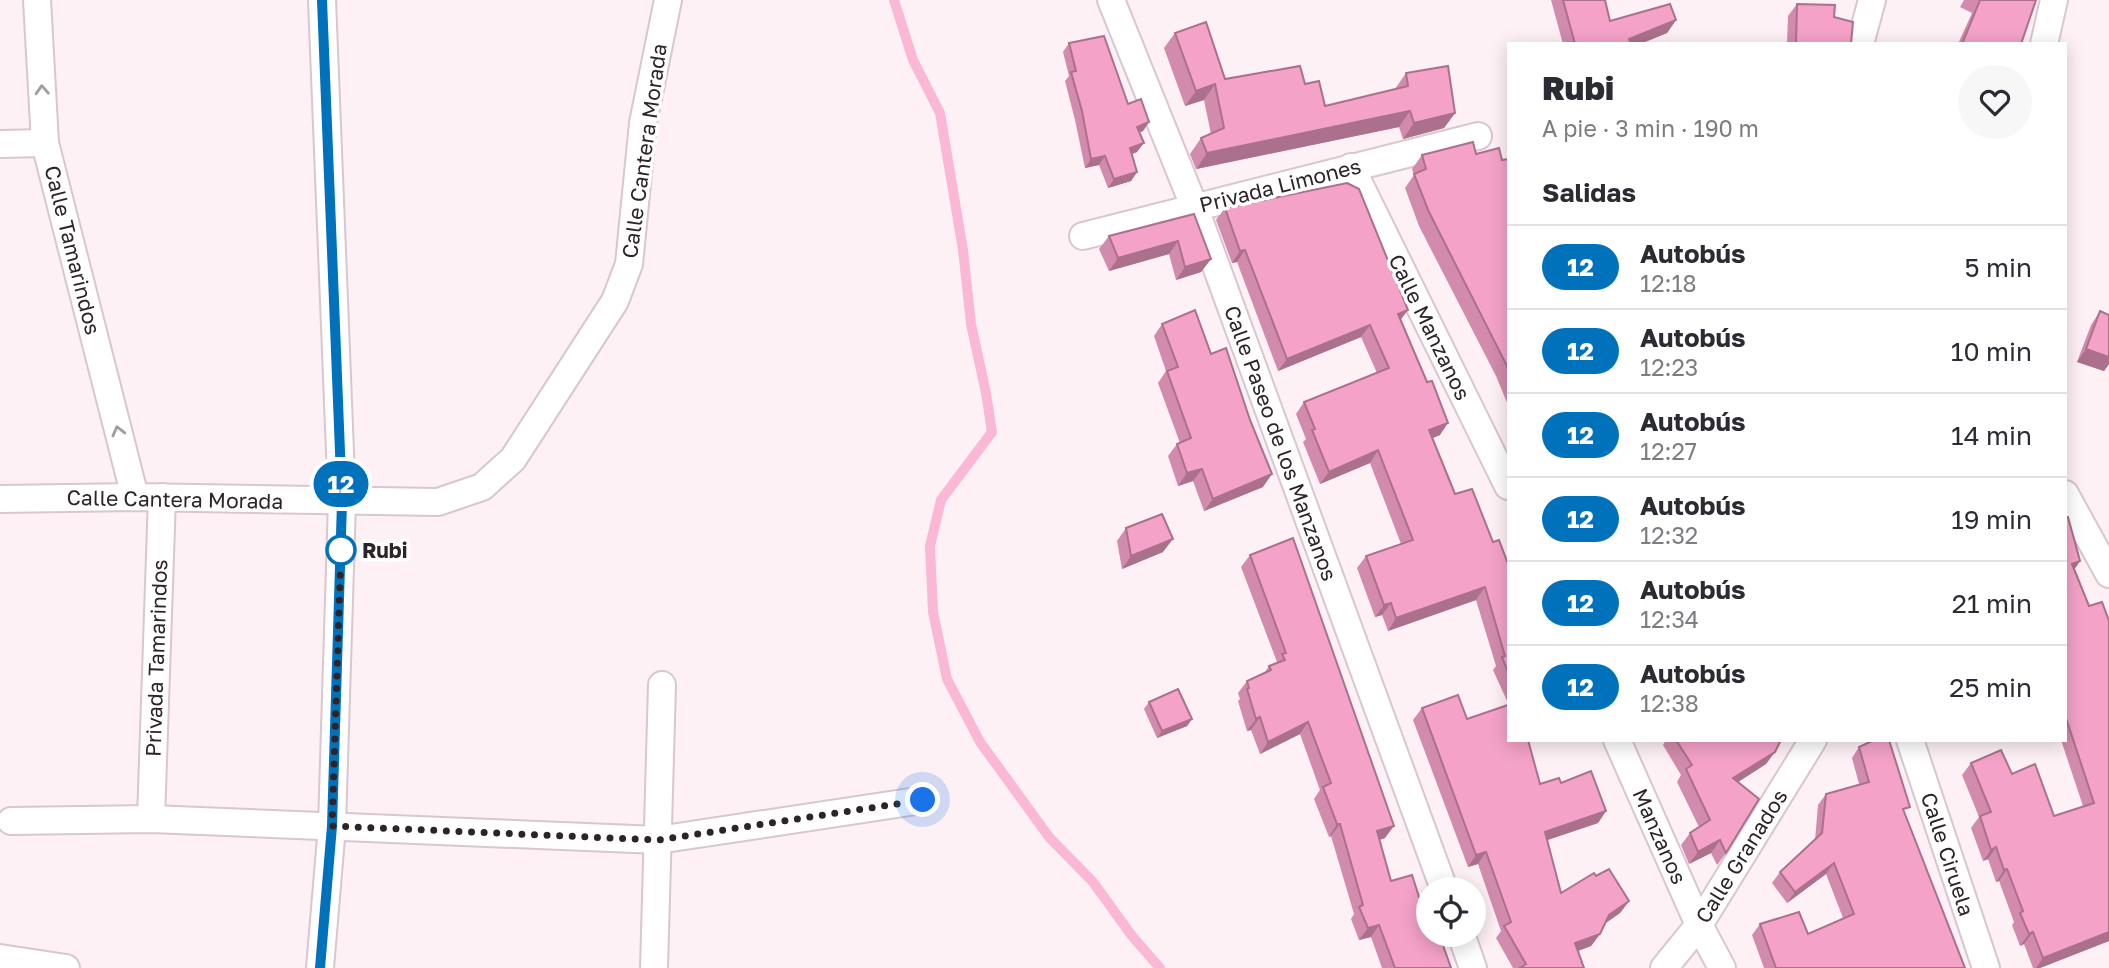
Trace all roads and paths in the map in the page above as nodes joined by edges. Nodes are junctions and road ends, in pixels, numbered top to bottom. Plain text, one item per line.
1 (37, 0) edge
2 (322, 0) edge
3 (668, 0) edge
4 (1111, 0) edge
5 (1872, 0) edge
6 (2054, 0) edge
7 (1861, 42) edge
8 (2044, 42) edge
9 (1478, 136) dead end
10 (45, 143) junction
11 (0, 144) edge
12 (1351, 167) junction
13 (1194, 206) junction
14 (1083, 236) dead end
15 (1507, 484) edge
16 (135, 497) junction
17 (162, 497) junction
18 (2067, 498) edge
19 (0, 499) edge
20 (342, 502) junction
21 (2109, 574) edge
22 (663, 685) dead end
23 (1618, 742) edge
24 (1812, 742) edge
25 (1911, 742) edge
26 (923, 800) dead end
27 (151, 818) junction
28 (11, 821) dead end
29 (332, 826) junction
30 (658, 840) junction
31 (1440, 877) edge
32 (1699, 925) junction
33 (1466, 947) edge
34 (0, 958) edge
35 (656, 967) edge
36 (66, 968) edge
37 (320, 968) edge
38 (1473, 968) edge
39 (1664, 968) edge
40 (1722, 968) edge
41 (1986, 968) edge

10 -> 1 street, Calle Tamarindos
2 - 20 street
3 - 20 street, Calle Cantera Morada
4 - 13 street, Calle Paseo de los Manzanos
5 - 7 street
6 - 8 street
9 - 12 street, Privada Limones
10 - 11 street
16 -> 10 street, Calle Tamarindos
12 - 13 street, Privada Limones
12 - 15 street, Calle Manzanos
13 - 14 street, Privada Limones
13 - 31 street, Calle Paseo de los Manzanos
16 - 17 street, Calle Cantera Morada
16 - 19 street, Calle Cantera Morada
17 - 20 street, Calle Cantera Morada
17 - 27 street, Privada Tamarindos
18 - 21 street
20 - 29 street
22 - 30 street
23 - 32 street, Manzanos
24 - 32 street, Calle Granados
25 - 41 street, Calle Ciruela
26 - 30 street
27 - 28 street
27 - 29 street
29 - 30 street
29 - 37 street
30 - 35 street
32 - 39 street, Calle Granados
32 - 40 street, Manzanos
33 - 38 street
34 - 36 street

